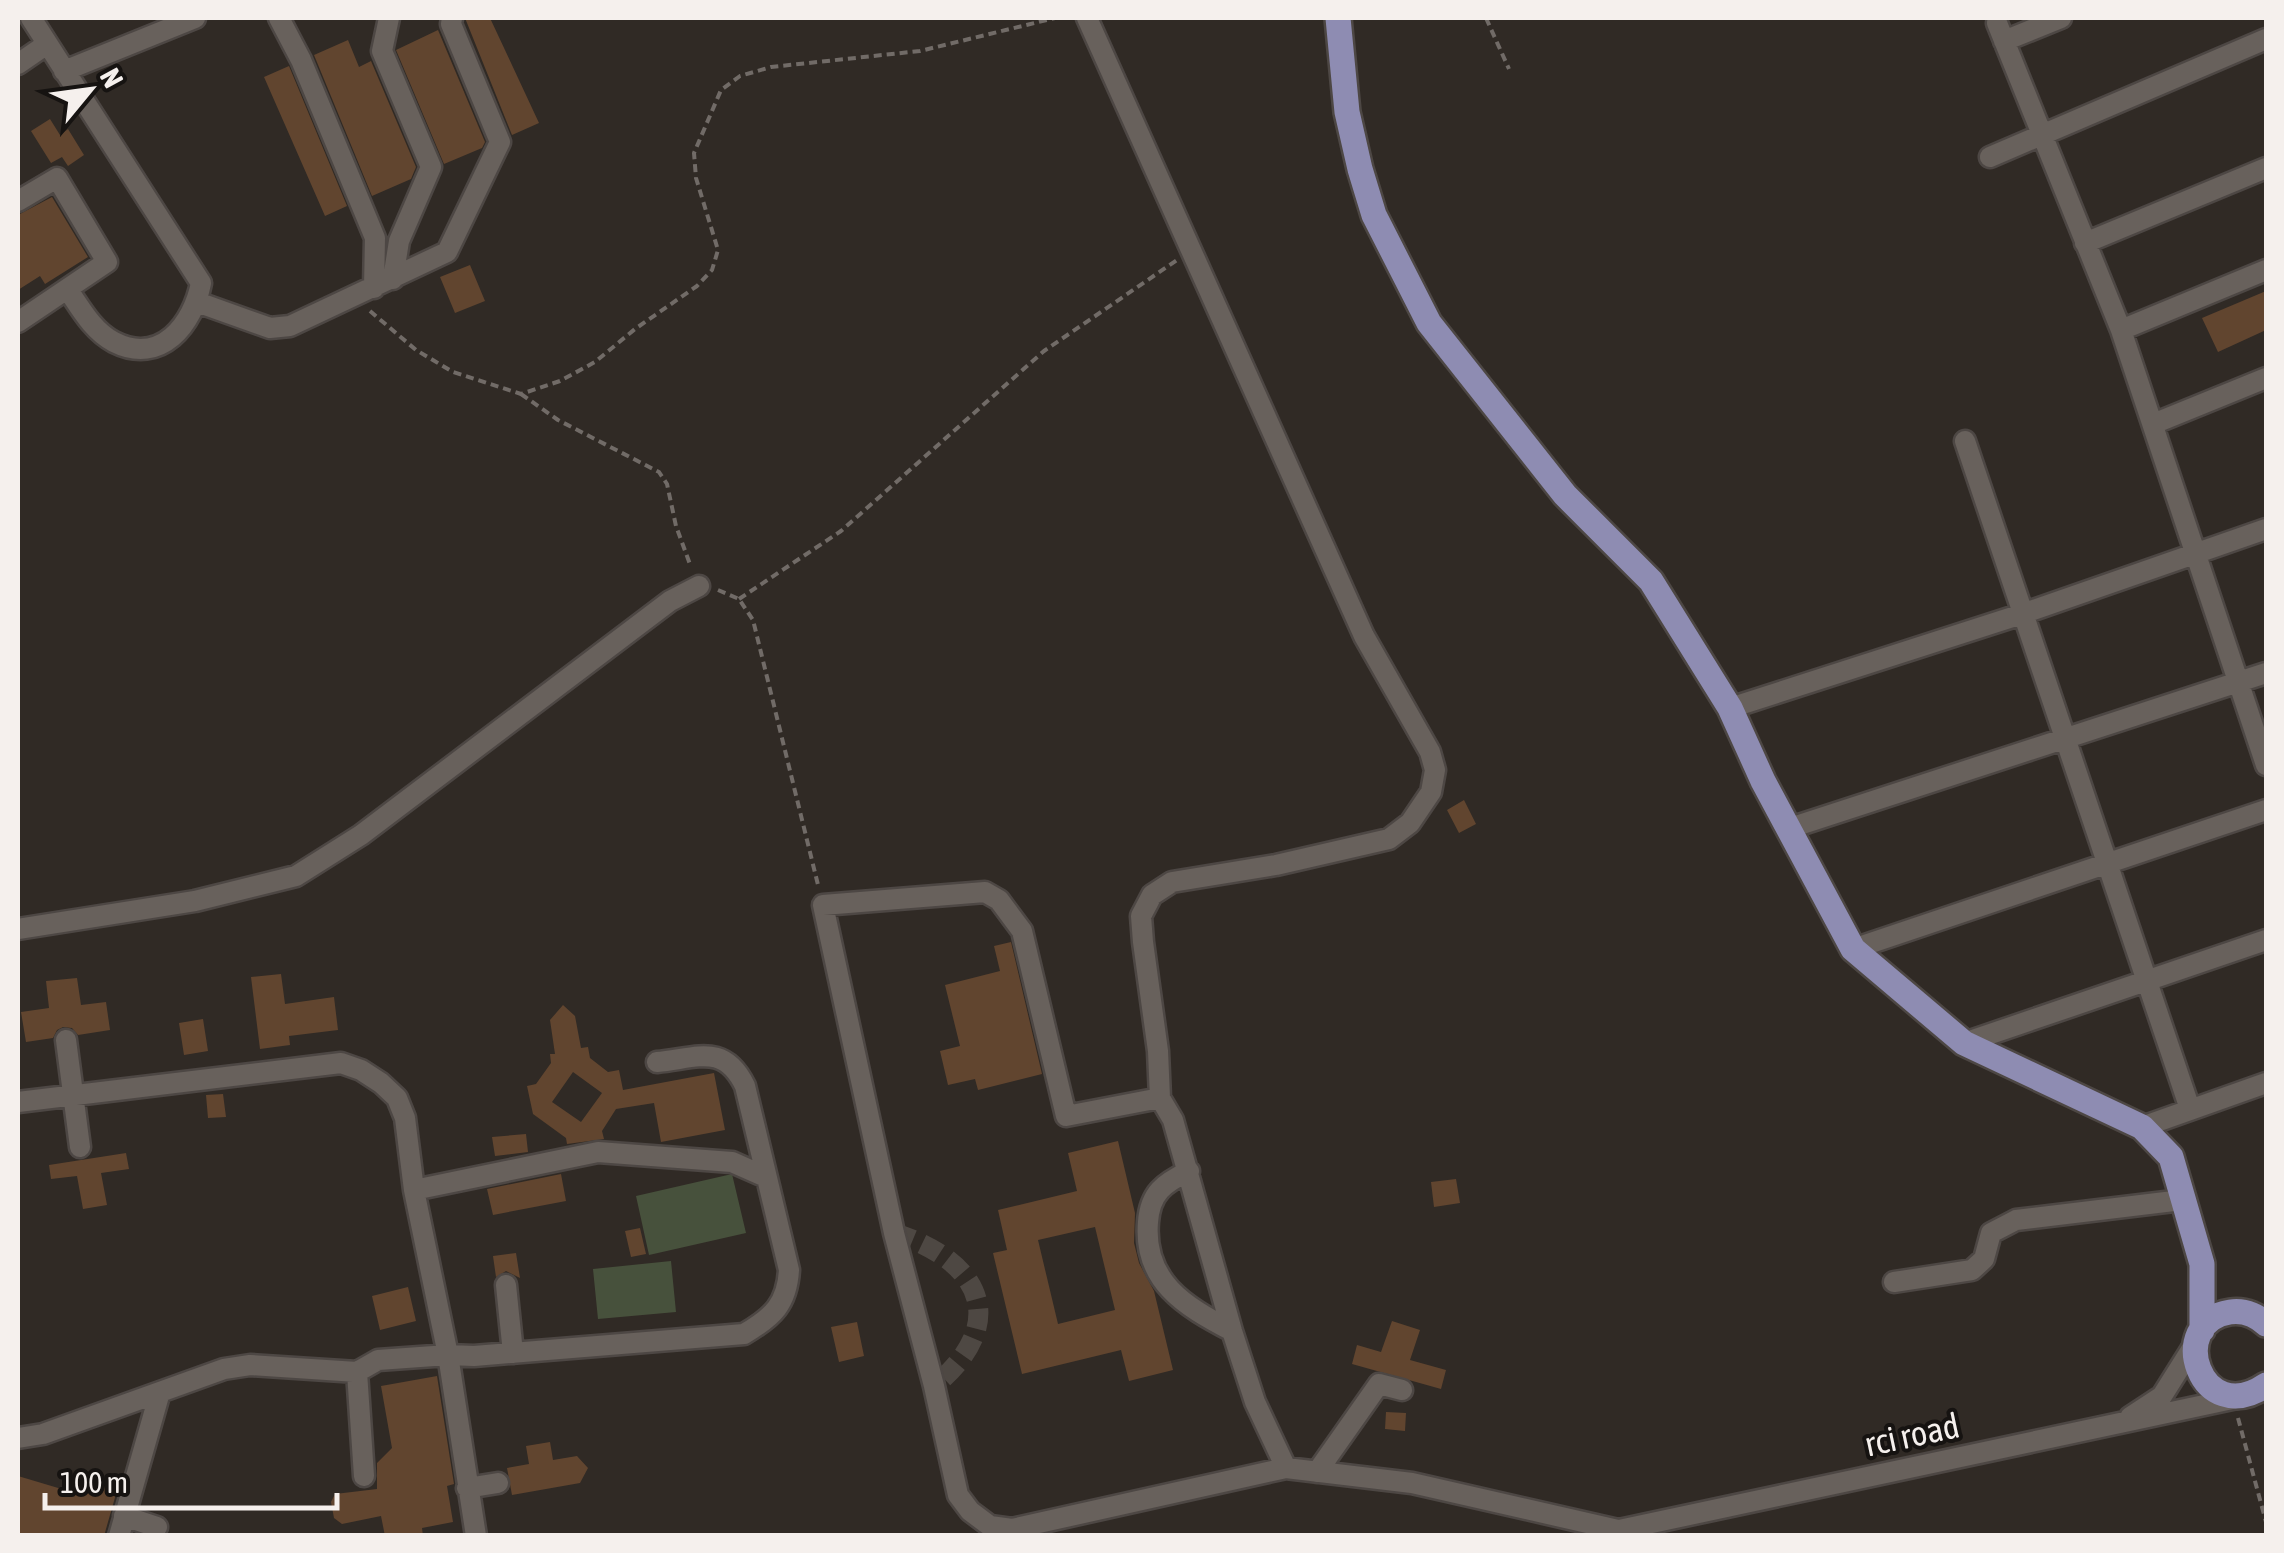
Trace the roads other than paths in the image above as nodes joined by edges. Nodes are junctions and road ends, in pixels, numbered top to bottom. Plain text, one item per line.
1 (32, 18) edge
2 (196, 18) edge
3 (278, 18) edge
4 (389, 18) edge
5 (452, 18) edge
6 (1087, 18) edge
7 (1338, 18) edge
8 (2061, 18) edge
9 (2266, 39) edge
10 (47, 44) junction
11 (18, 64) edge
12 (64, 71) junction
13 (2042, 134) junction
14 (1990, 156) dead end
15 (2266, 168) edge
16 (18, 201) edge
17 (2084, 243) junction
18 (2266, 270) edge
19 (383, 284) junction
20 (68, 290) junction
21 (197, 302) junction
22 (18, 322) edge
23 (2121, 330) junction
24 (2266, 378) edge
25 (2153, 424) junction
26 (1965, 441) dead end
27 (2266, 529) edge
28 (2196, 554) junction
29 (699, 586) road end
30 (2022, 614) junction
31 (2266, 673) edge
32 (2237, 683) junction
33 (1730, 708) junction
34 (2064, 742) junction
35 (2266, 765) edge
36 (2266, 810) edge
37 (1790, 828) junction
38 (2106, 865) junction
39 (18, 929) edge
40 (2266, 940) edge
41 (1854, 949) junction
42 (2146, 982) junction
43 (66, 1040) dead end
44 (1964, 1043) junction
45 (656, 1062) dead end
46 (2266, 1083) edge
47 (75, 1094) junction
48 (1160, 1098) junction
49 (18, 1102) edge
50 (2190, 1109) junction
51 (2142, 1127) junction
52 (80, 1147) dead end
53 (1188, 1171) junction
54 (766, 1177) junction
55 (414, 1190) junction
56 (2182, 1200) junction
57 (2202, 1264) junction
58 (1894, 1282) dead end
59 (506, 1285) dead end
60 (2237, 1311) junction
61 (2266, 1321) edge
62 (1232, 1331) junction
63 (2199, 1336) junction
64 (512, 1353) junction
65 (448, 1355) junction
66 (357, 1372) junction
67 (2266, 1385) edge
68 (1402, 1390) dead end
69 (160, 1392) junction
70 (2249, 1403) edge
71 (2100, 1429) junction
72 (18, 1438) edge
73 (1286, 1468) junction
74 (1318, 1472) junction
75 (364, 1476) dead end
76 (498, 1484) dead end
77 (466, 1488) junction
78 (121, 1526) edge
79 (158, 1527) dead end
80 (1618, 1530) junction
81 (476, 1536) edge
82 (1594, 1536) edge

1 - 10 street
2 - 12 street
3 - 19 street
4 - 19 street
5 - 19 street
6 - 48 street
7 - 33 main road
8 - 13 street
9 - 13 street
10 - 11 street
10 - 12 street
12 - 21 street
13 - 14 street
13 - 17 street
15 - 17 street
16 - 20 street
17 - 23 street
18 - 23 street
19 - 21 street
20 - 21 street
20 - 22 street
23 - 25 street
24 - 25 street
25 - 28 street
26 - 30 street
27 - 28 street
28 - 30 street
28 - 32 street
29 - 39 street
30 - 33 street
30 - 34 street
31 - 32 street
32 - 34 street
32 - 35 street
33 - 37 main road
34 - 37 street
34 - 38 street
36 - 38 street
37 - 41 main road
38 - 41 street
38 - 42 street
40 - 42 street
41 - 44 main road
42 - 44 street
42 - 50 street
43 - 47 street
44 - 51 main road
45 - 54 street
46 - 50 street
47 - 49 street
47 - 52 street
47 - 55 street
48 - 53 street
48 - 73 street
50 - 51 street
51 - 56 main road
53 - 62 street
53 - 62 street
54 - 55 street
54 - 64 street
55 - 65 street
56 - 57 main road
56 - 58 street
57 - 60 main road
57 - 63 main road
59 - 64 street
60 - 61 main road
60 - 63 main road
62 - 73 street
63 - 70 main road
63 - 71 street
64 - 65 street
65 - 66 street
65 - 77 street
66 - 69 street
66 - 75 street
67 - 70 main road
68 - 74 street
69 - 72 street
69 - 78 street
70 - 71 street, rci road
71 - 80 street, rci road
73 - 74 street
74 - 80 street
76 - 77 street
77 - 81 street
78 - 79 street
80 - 82 street, rci road

